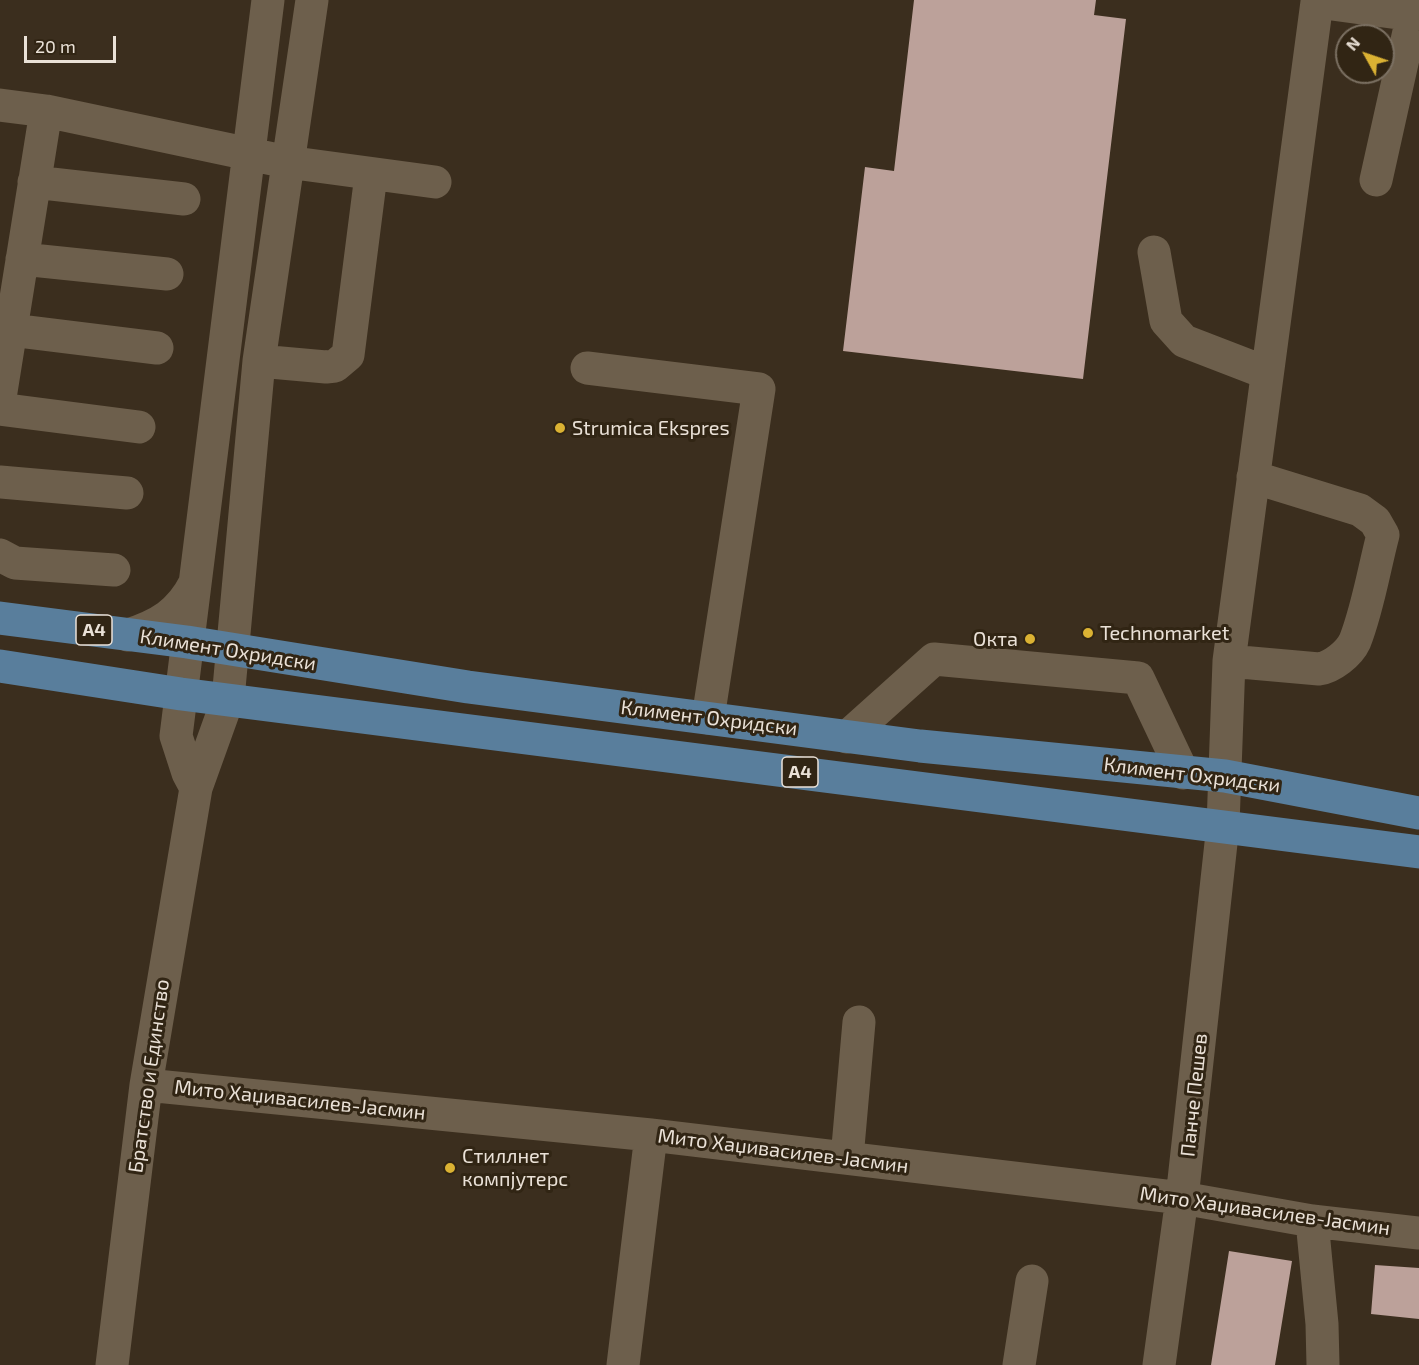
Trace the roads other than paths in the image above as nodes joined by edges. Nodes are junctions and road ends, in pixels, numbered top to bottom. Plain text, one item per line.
1 (268, 0) edge
2 (312, 0) edge
3 (1317, 1) edge
4 (1414, 8) edge
5 (0, 105) edge
6 (46, 111) junction
7 (251, 152) junction
8 (287, 162) junction
9 (371, 175) junction
10 (1376, 180) dead end
11 (34, 182) junction
12 (435, 182) dead end
13 (184, 199) dead end
14 (1154, 252) dead end
15 (22, 259) junction
16 (167, 274) dead end
17 (11, 330) junction
18 (156, 348) dead end
19 (259, 361) junction
20 (587, 368) dead end
21 (1267, 373) junction
22 (0, 398) edge
23 (0, 409) edge
24 (139, 427) dead end
25 (1253, 477) junction
26 (0, 482) edge
27 (127, 493) dead end
28 (0, 555) edge
29 (240, 555) junction
30 (114, 570) dead end
31 (195, 581) junction
32 (0, 618) edge
33 (128, 635) junction
34 (187, 642) junction
35 (234, 651) junction
36 (295, 661) junction
37 (1228, 661) junction
38 (0, 666) edge
39 (181, 694) junction
40 (228, 699) junction
41 (708, 718) junction
42 (847, 737) junction
43 (1183, 773) junction
44 (1225, 776) junction
45 (196, 788) junction
46 (1419, 813) edge
47 (1223, 825) junction
48 (1419, 852) edge
49 (859, 1023) dead end
50 (146, 1085) junction
51 (651, 1135) junction
52 (847, 1158) junction
53 (1182, 1198) junction
54 (1312, 1221) junction
55 (1419, 1233) edge
56 (1032, 1281) dead end
57 (111, 1365) edge
58 (623, 1365) edge
59 (1018, 1365) edge
60 (1159, 1365) edge
61 (1323, 1365) edge

1 - 7 street
2 - 8 street
3 - 4 street
3 - 21 street, Панче Пешев
4 - 10 street
5 - 6 street
6 - 7 street
6 - 11 street
7 - 8 street
7 - 31 street
8 - 9 street
8 - 19 street
9 - 12 street
9 - 19 street
11 - 13 street
11 - 15 street
14 - 21 street
15 - 16 street
15 - 17 street
17 - 18 street
17 - 22 street
19 - 29 street
20 - 41 street
21 - 25 street, Панче Пешев
23 - 24 street
25 - 37 street, Панче Пешев
25 - 37 street
26 - 27 street
28 - 30 street
29 - 35 street, Братство и Единство
29 - 36 street
31 - 33 street
31 - 34 street
32 - 33 main road, Климент Охридски / A4
33 - 34 main road, Климент Охридски / A4
34 - 35 main road, Климент Охридски / A4
34 - 39 street
35 - 36 main road, Климент Охридски / A4
35 - 40 street, Братство и Единство
36 - 41 main road, Климент Охридски / A4
37 - 44 street, Панче Пешев
38 - 39 main road, A4
39 - 40 main road, A4
39 - 45 street
40 - 45 street, Братство и Единство
40 - 47 main road, A4
41 - 42 main road, Климент Охридски / A4
42 - 43 main road, Климент Охридски / A4
42 - 43 street
43 - 44 main road, Климент Охридски / A4
44 - 46 main road, Климент Охридски / A4
44 - 47 street, Панче Пешев
45 - 50 street, Братство и Единство
47 - 48 main road, A4
47 - 53 street, Панче Пешев
49 - 52 street
50 - 51 street, Мито Хаџивасилев-Јасмин
50 - 57 street, Братство и Единство
51 - 52 street, Мито Хаџивасилев-Јасмин
51 - 58 street
52 - 53 street, Мито Хаџивасилев-Јасмин
53 - 54 street, Мито Хаџивасилев-Јасмин
53 - 60 street, Панче Пешев
54 - 55 street, Мито Хаџивасилев-Јасмин
54 - 61 street
56 - 59 street

